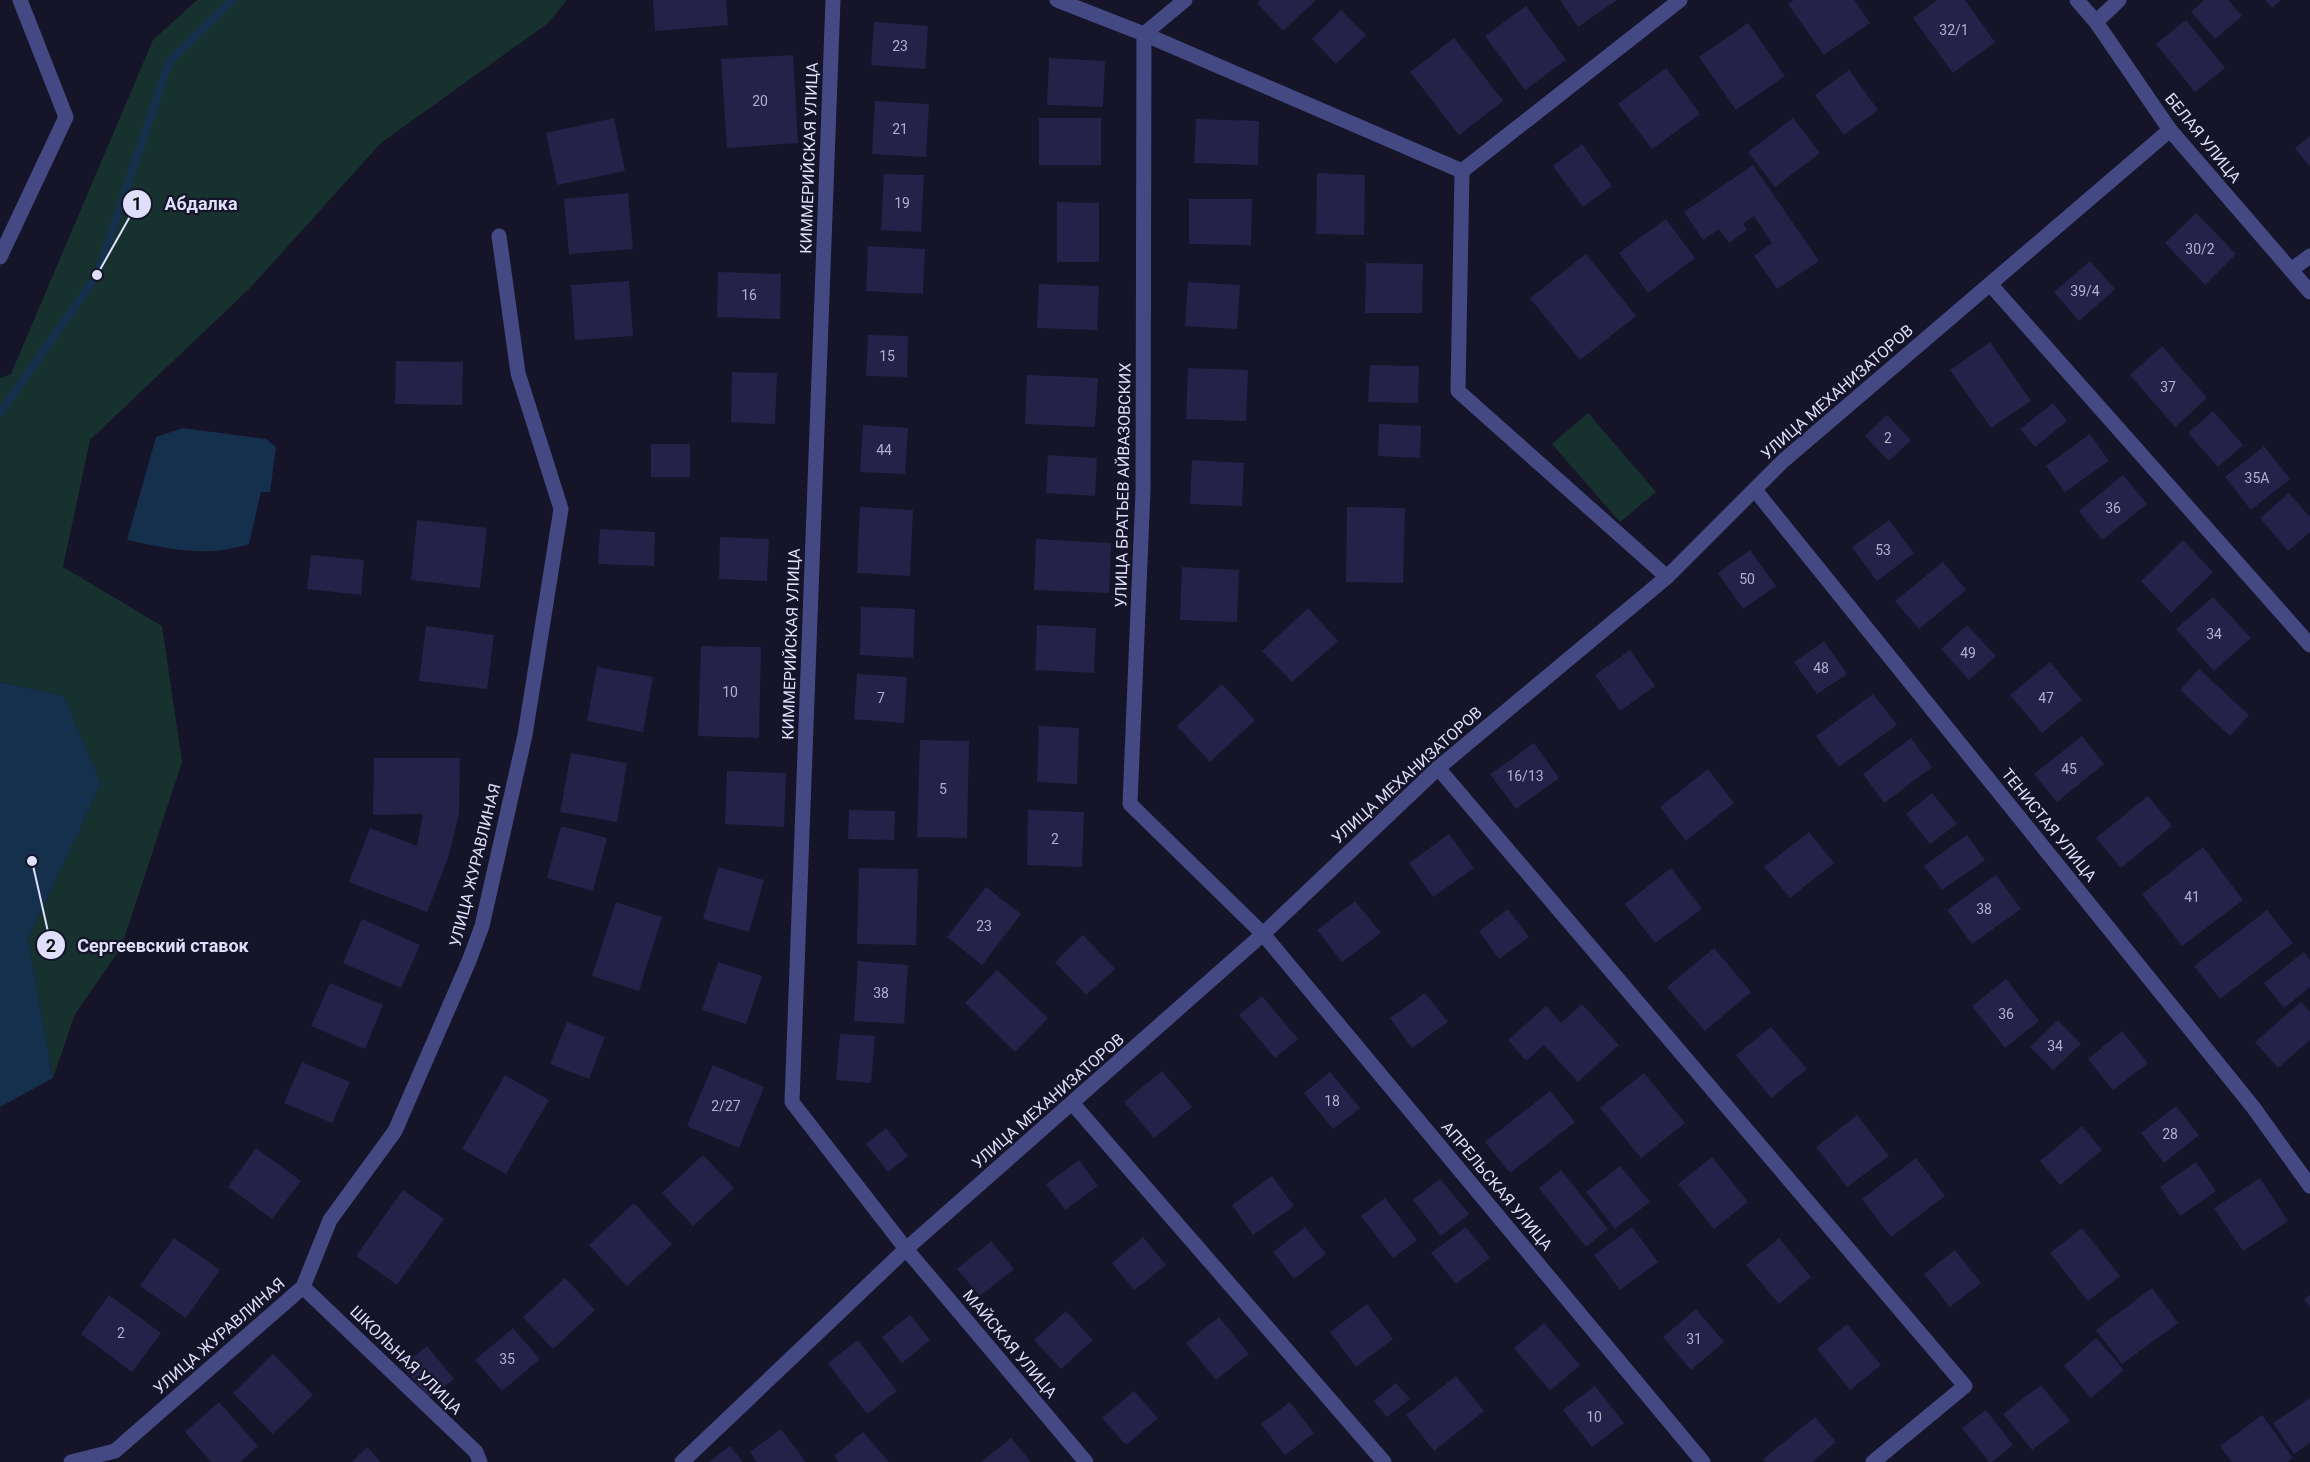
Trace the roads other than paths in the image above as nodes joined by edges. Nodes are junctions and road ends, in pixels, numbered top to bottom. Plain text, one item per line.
1 (20, 0) edge
2 (833, 0) edge
3 (1057, 0) edge
4 (1185, 0) edge
5 (1680, 0) edge
6 (2077, 0) edge
7 (2119, 0) edge
8 (2096, 22) junction
9 (1144, 34) junction
10 (2170, 130) junction
11 (1462, 171) junction
12 (499, 236) dead end
13 (2310, 256) edge
14 (0, 257) edge
15 (2290, 270) junction
16 (1990, 284) junction
17 (2310, 292) edge
18 (1755, 490) junction
19 (1667, 577) junction
20 (2310, 645) edge
21 (1437, 768) junction
22 (1263, 934) junction
23 (1073, 1104) junction
24 (2310, 1186) edge
25 (906, 1249) junction
26 (303, 1287) junction
27 (71, 1462) edge
28 (480, 1462) edge
29 (682, 1462) edge
30 (1086, 1462) edge
31 (1384, 1462) edge
32 (1703, 1462) edge
33 (1873, 1462) edge

1 - 14 street
2 - 25 street, КИММЕРИЙСКАЯ УЛИЦА
3 - 9 street
4 - 9 street
5 - 11 street
6 - 8 street, БЕЛАЯ УЛИЦА
7 - 8 street
8 - 10 street, БЕЛАЯ УЛИЦА
9 - 11 street
9 - 22 street, УЛИЦА БРАТЬЕВ АЙВАЗОВСКИХ
10 - 15 street, БЕЛАЯ УЛИЦА
10 - 16 street, УЛИЦА МЕХАНИЗАТОРОВ
11 - 19 street
12 - 26 street, УЛИЦА ЖУРАВЛИНАЯ
13 - 15 street
15 - 17 street, БЕЛАЯ УЛИЦА
16 - 18 street, УЛИЦА МЕХАНИЗАТОРОВ
16 - 20 street
18 - 19 street, УЛИЦА МЕХАНИЗАТОРОВ
18 - 24 street, ТЕНИСТАЯ УЛИЦА
19 - 21 street, УЛИЦА МЕХАНИЗАТОРОВ
21 - 22 street, УЛИЦА МЕХАНИЗАТОРОВ
21 - 33 street
22 - 23 street, УЛИЦА МЕХАНИЗАТОРОВ
22 - 32 street, АПРЕЛЬСКАЯ УЛИЦА
23 - 25 street, УЛИЦА МЕХАНИЗАТОРОВ
23 - 31 street
25 - 29 street, УЛИЦА МЕХАНИЗАТОРОВ
25 - 30 street, МАЙСКАЯ УЛИЦА
26 - 27 street, УЛИЦА ЖУРАВЛИНАЯ
26 - 28 street, ШКОЛЬНАЯ УЛИЦА

